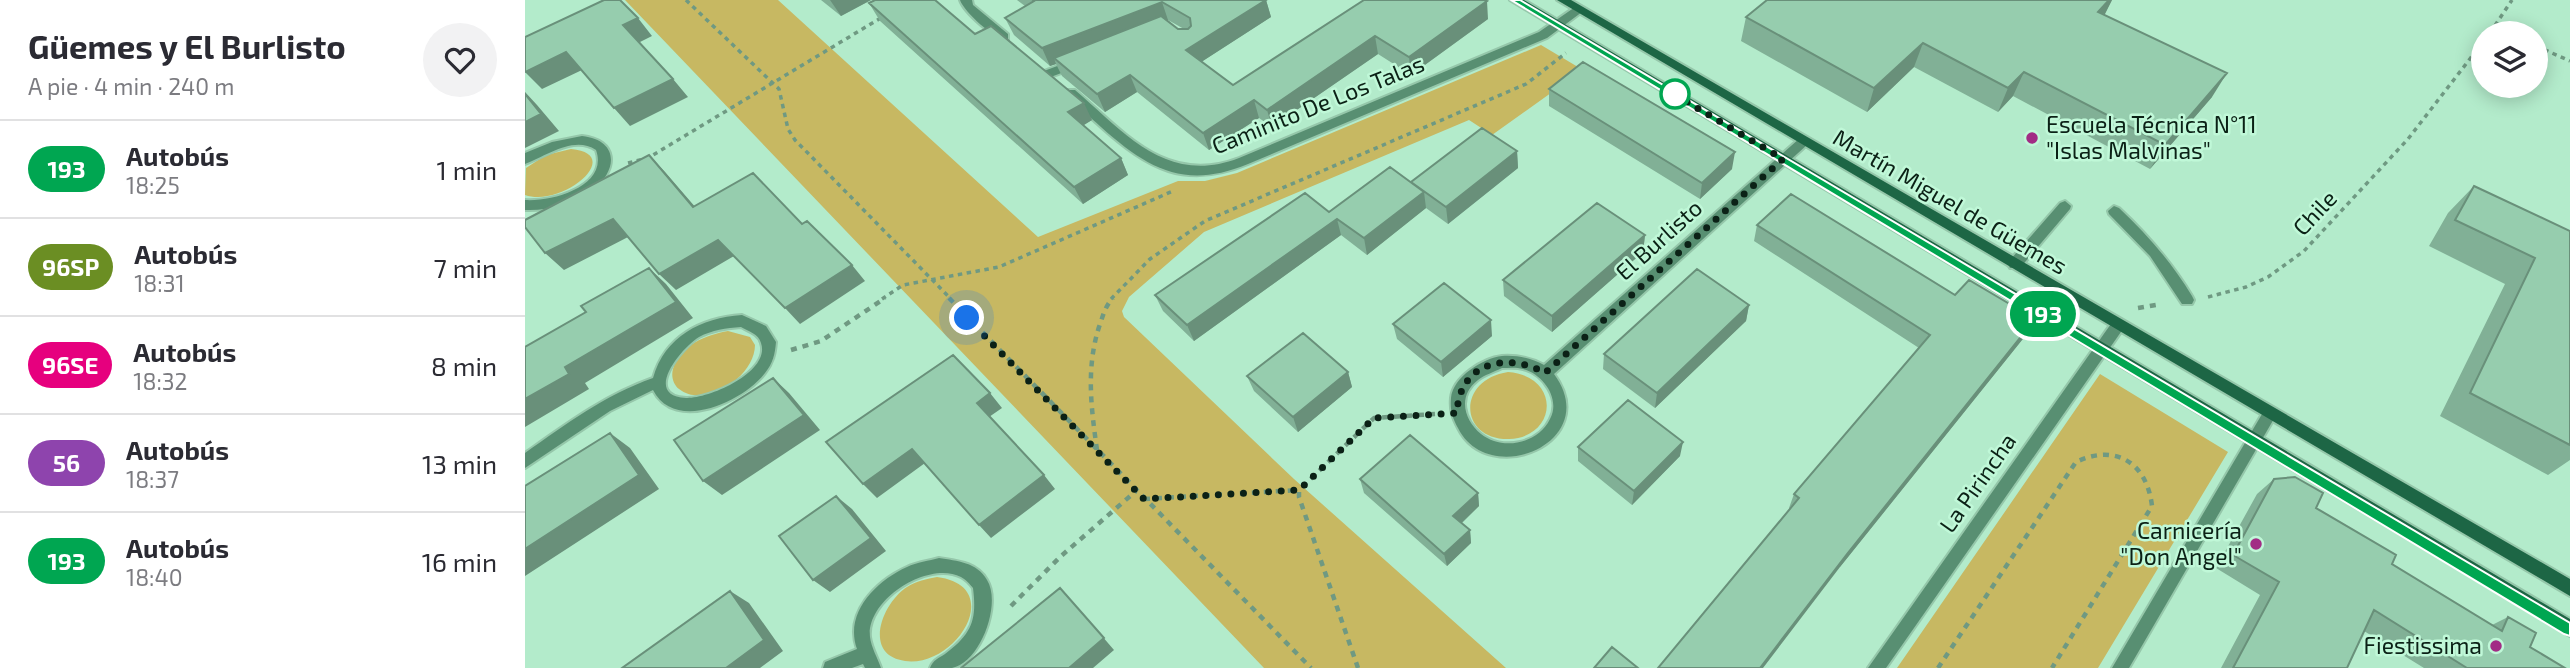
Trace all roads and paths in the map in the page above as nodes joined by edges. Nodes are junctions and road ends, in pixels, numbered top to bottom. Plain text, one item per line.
1 (686, 0) edge
2 (966, 0) edge
3 (1517, 0) edge
4 (1563, 0) edge
5 (2512, 0) edge
6 (1578, 9) junction
7 (894, 11) edge
8 (2498, 21) edge
9 (1557, 24) junction
10 (1018, 49) edge
11 (1569, 51) dead end
12 (2548, 51) edge
13 (2471, 58) edge
14 (1085, 59) edge
15 (2570, 61) edge
16 (775, 85) junction
17 (1804, 141) junction
18 (525, 159) edge
19 (1783, 159) junction
20 (603, 169) junction
21 (1181, 188) dead end
22 (525, 205) edge
23 (2065, 206) dead end
24 (2114, 211) dead end
25 (2015, 264) junction
26 (929, 280) junction
27 (2187, 300) junction
28 (2118, 325) junction
29 (2101, 349) junction
30 (767, 358) junction
31 (1545, 373) junction
32 (658, 382) junction
33 (1457, 413) junction
34 (2270, 413) junction
35 (2254, 440) junction
36 (1097, 451) junction
37 (525, 461) edge
38 (1299, 490) junction
39 (1136, 491) junction
40 (1144, 499) junction
41 (2570, 589) edge
42 (980, 623) junction
43 (2570, 628) edge
44 (868, 661) edge
45 (831, 668) edge
46 (938, 668) edge
47 (1311, 668) edge
48 (1357, 668) edge
49 (1876, 668) edge
50 (1938, 668) edge
51 (2052, 668) edge
52 (2120, 668) edge

1 - 16 path
2 - 10 street
3 - 9 main road, Martín Miguel de Güemes
4 - 6 main road, Martín Miguel de Güemes
5 - 8 path
6 - 9 street, Caminito De Los Talas
6 - 17 main road, Martín Miguel de Güemes
7 - 16 path
9 - 14 street, Caminito De Los Talas
9 - 19 main road, Martín Miguel de Güemes
11 - 36 path
12 - 15 path
13 - 27 path, Chile
16 - 20 path
16 - 26 path
17 - 19 street, El Burlisto
17 - 25 main road, Martín Miguel de Güemes
18 - 20 street
19 - 29 main road, Martín Miguel de Güemes
19 - 31 street, El Burlisto
20 - 22 street
21 - 26 path
23 - 25 street
24 - 27 street
25 - 28 main road, Martín Miguel de Güemes
26 - 30 path
26 - 36 path
27 - 28 path, Chile
28 - 29 street, La Pirincha
28 - 34 main road, Martín Miguel de Güemes
29 - 35 main road, Martín Miguel de Güemes
29 - 49 street, La Pirincha
30 - 32 street
30 - 32 street
31 - 33 street
31 - 33 street
32 - 37 street
33 - 38 path
34 - 35 street
34 - 41 main road, Martín Miguel de Güemes
35 - 43 main road, Martín Miguel de Güemes
35 - 52 street
36 - 39 path
38 - 40 path
38 - 48 path
39 - 40 path
39 - 42 path
40 - 47 path
42 - 44 street
42 - 46 street
44 - 45 street
50 - 51 path

